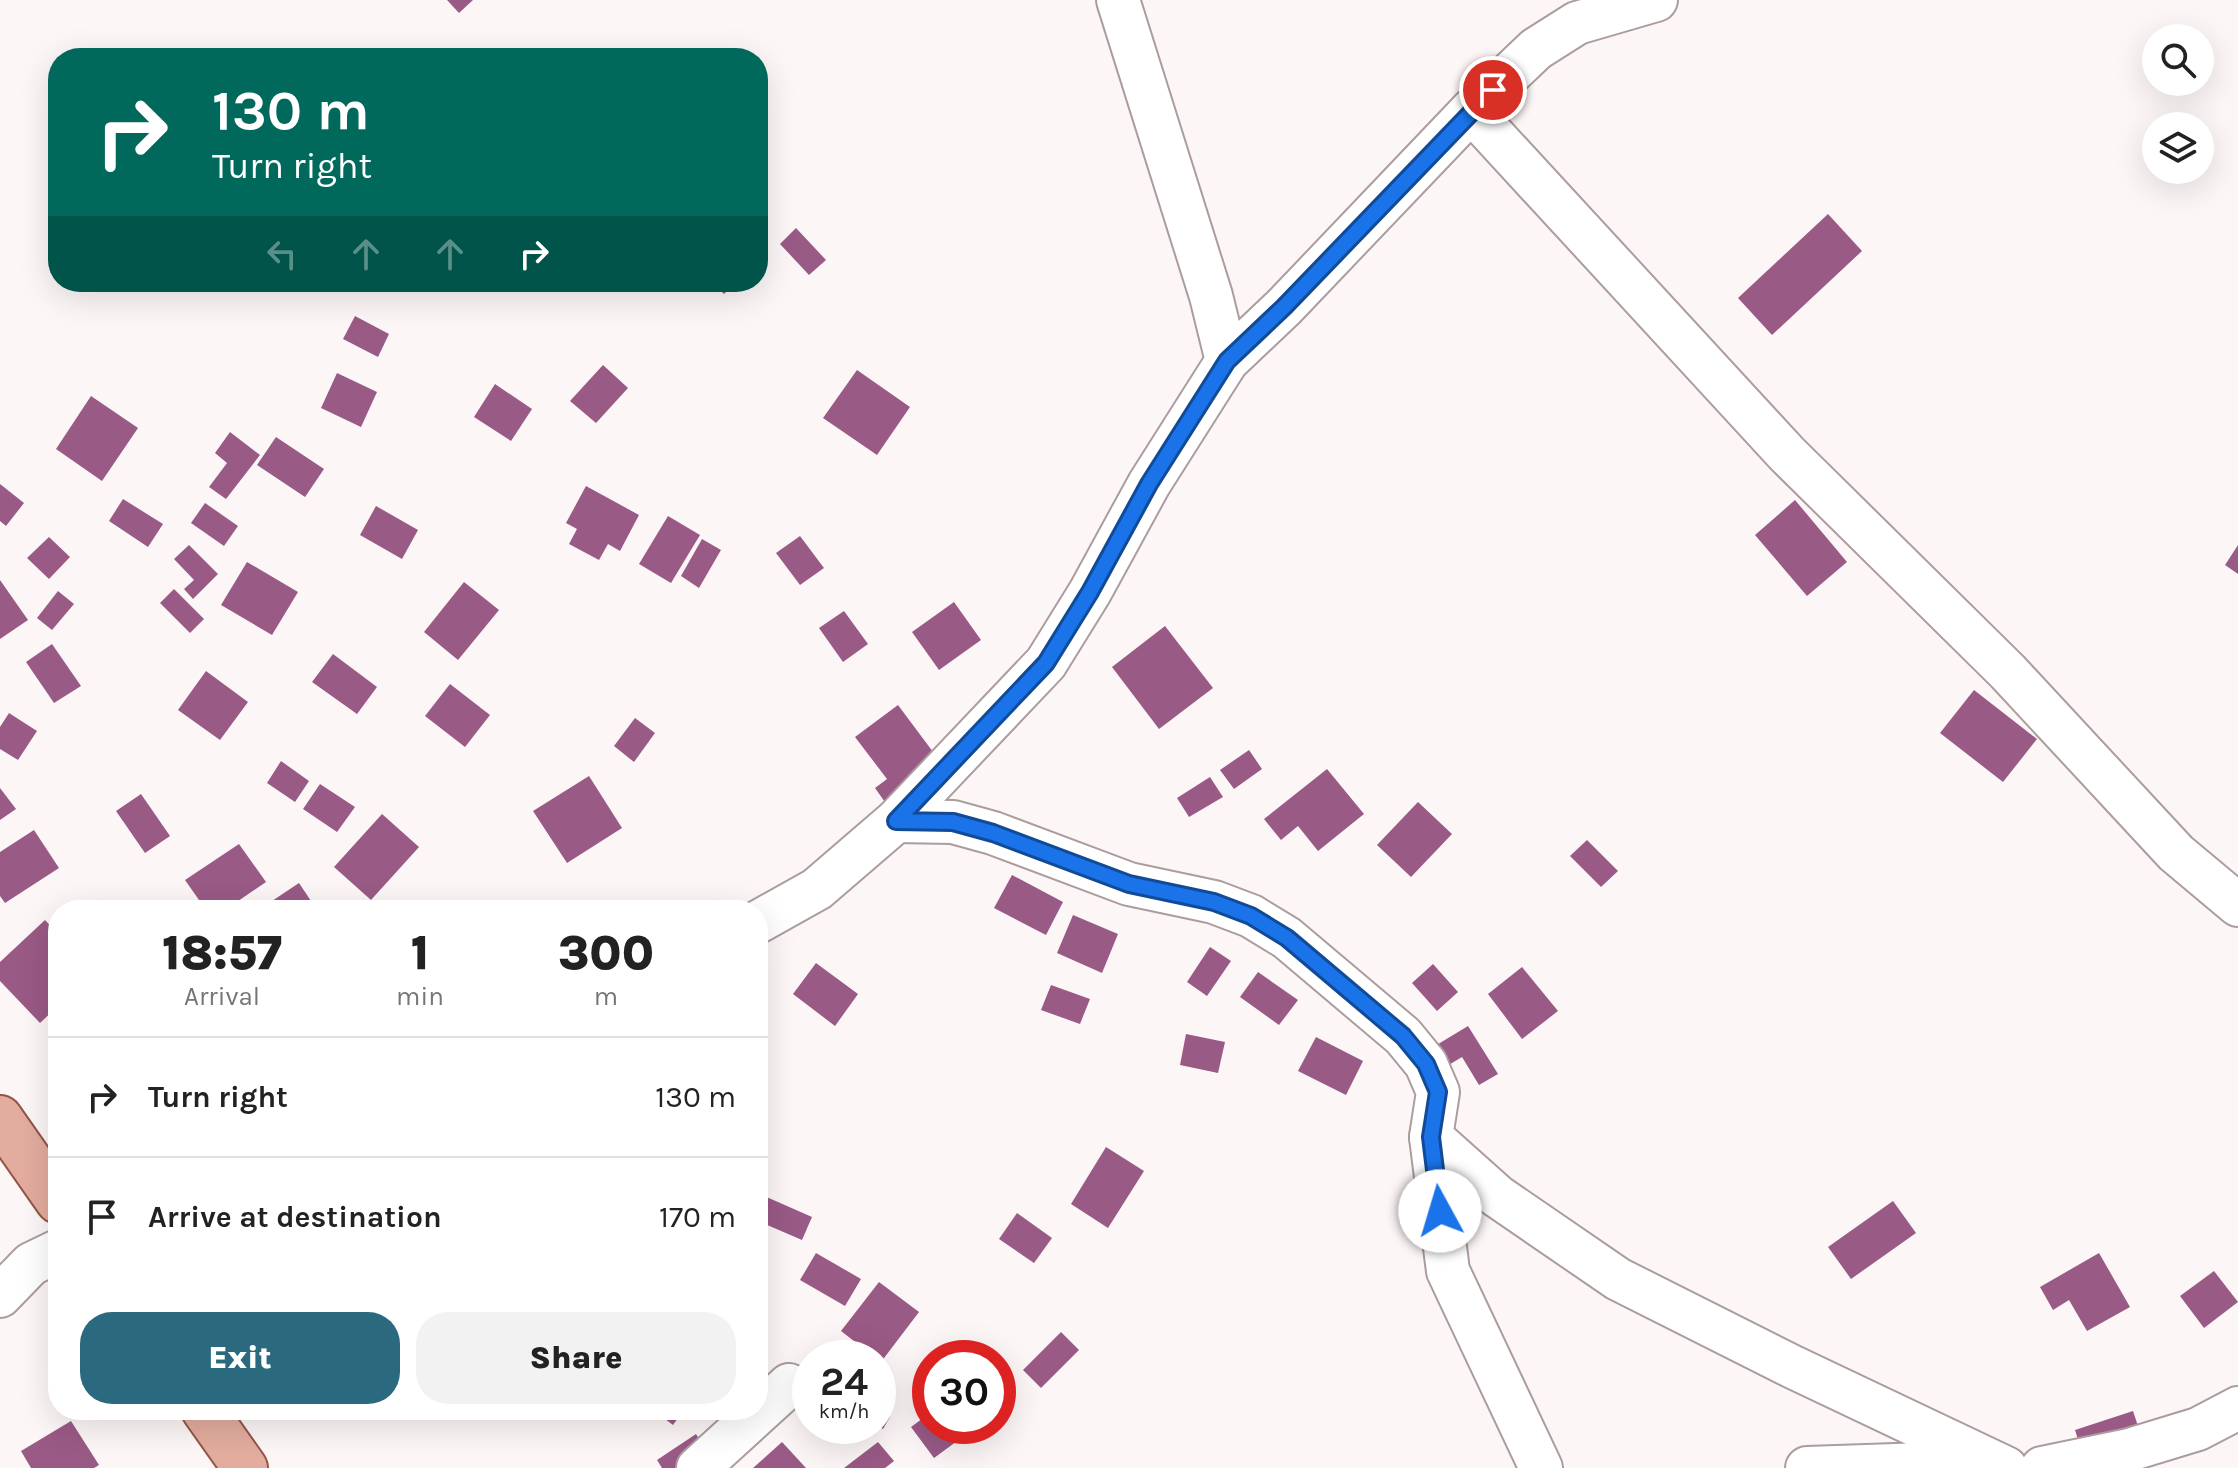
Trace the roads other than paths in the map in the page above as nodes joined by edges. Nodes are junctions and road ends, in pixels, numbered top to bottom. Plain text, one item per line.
1 (1118, 0) edge
2 (1656, 0) edge
3 (1471, 111) junction
4 (1211, 296) junction
5 (1284, 307) junction
6 (1227, 361) junction
7 (896, 821) junction
8 (2238, 905) edge
9 (768, 916) edge
10 (0, 1118) edge
11 (1431, 1137) junction
12 (48, 1187) edge
13 (48, 1256) edge
14 (0, 1296) edge
15 (789, 1385) dead end
16 (768, 1404) edge
17 (2238, 1408) edge
18 (211, 1420) edge
19 (751, 1420) edge
20 (1998, 1465) edge
21 (245, 1468) edge
22 (698, 1468) edge
23 (1541, 1468) edge
24 (1807, 1468) edge
25 (2042, 1468) edge

1 - 4 street
2 - 3 street
3 - 5 street
3 - 8 street
4 - 5 street
4 - 6 street
5 - 6 street
6 - 7 street
7 - 9 street
7 - 11 street
10 - 12 main road
11 - 20 street
11 - 23 street
13 - 14 street
15 - 16 street
17 - 25 street
18 - 21 main road
19 - 22 street
20 - 24 street

